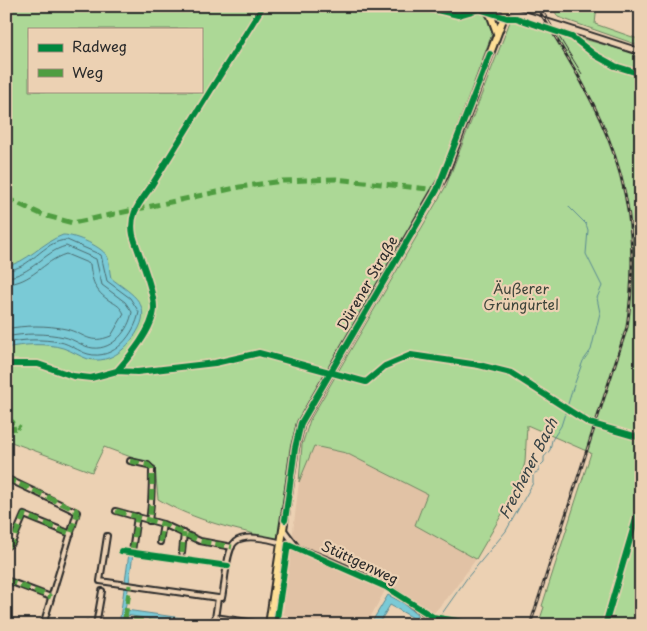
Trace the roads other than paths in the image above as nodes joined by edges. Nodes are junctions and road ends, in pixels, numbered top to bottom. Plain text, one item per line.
1 (484, 6) edge
2 (497, 6) edge
3 (507, 8) edge
4 (498, 33) junction
5 (641, 52) edge
6 (130, 461) dead end
7 (6, 478) edge
8 (116, 511) dead end
9 (137, 516) junction
10 (149, 521) junction
11 (163, 524) junction
12 (284, 529) junction
13 (184, 533) junction
14 (71, 534) junction
15 (107, 536) dead end
16 (160, 542) dead end
17 (282, 542) junction
18 (296, 546) junction
19 (6, 547) edge
20 (232, 547) junction
21 (132, 552) dead end
22 (182, 553) dead end
23 (6, 580) edge
24 (102, 590) dead end
25 (51, 597) junction
26 (218, 598) junction
27 (215, 617) junction
28 (251, 624) edge
29 (43, 625) edge
30 (96, 625) edge
31 (214, 625) edge
32 (269, 625) edge
33 (482, 625) edge

1 - 4 main road
2 - 3 main road
3 - 4 main road, Dürener Straße
3 - 5 main road
4 - 12 main road, Dürener Straße
6 - 10 street
7 - 14 street
8 - 9 street
9 - 10 street
9 - 21 street
10 - 11 street
11 - 13 street
11 - 16 street
12 - 17 main road, Dürener Straße
12 - 18 street
13 - 20 street
13 - 22 street
14 - 19 street
14 - 25 street
15 - 26 street
17 - 18 street, Stüttgenweg
17 - 20 street, Stüttgenweg
17 - 32 main road, Dürener Straße
18 - 33 street, Stüttgenweg
20 - 26 street
23 - 25 street
24 - 30 street
25 - 29 street
26 - 27 street
27 - 28 street
27 - 31 street
28 - 32 street

